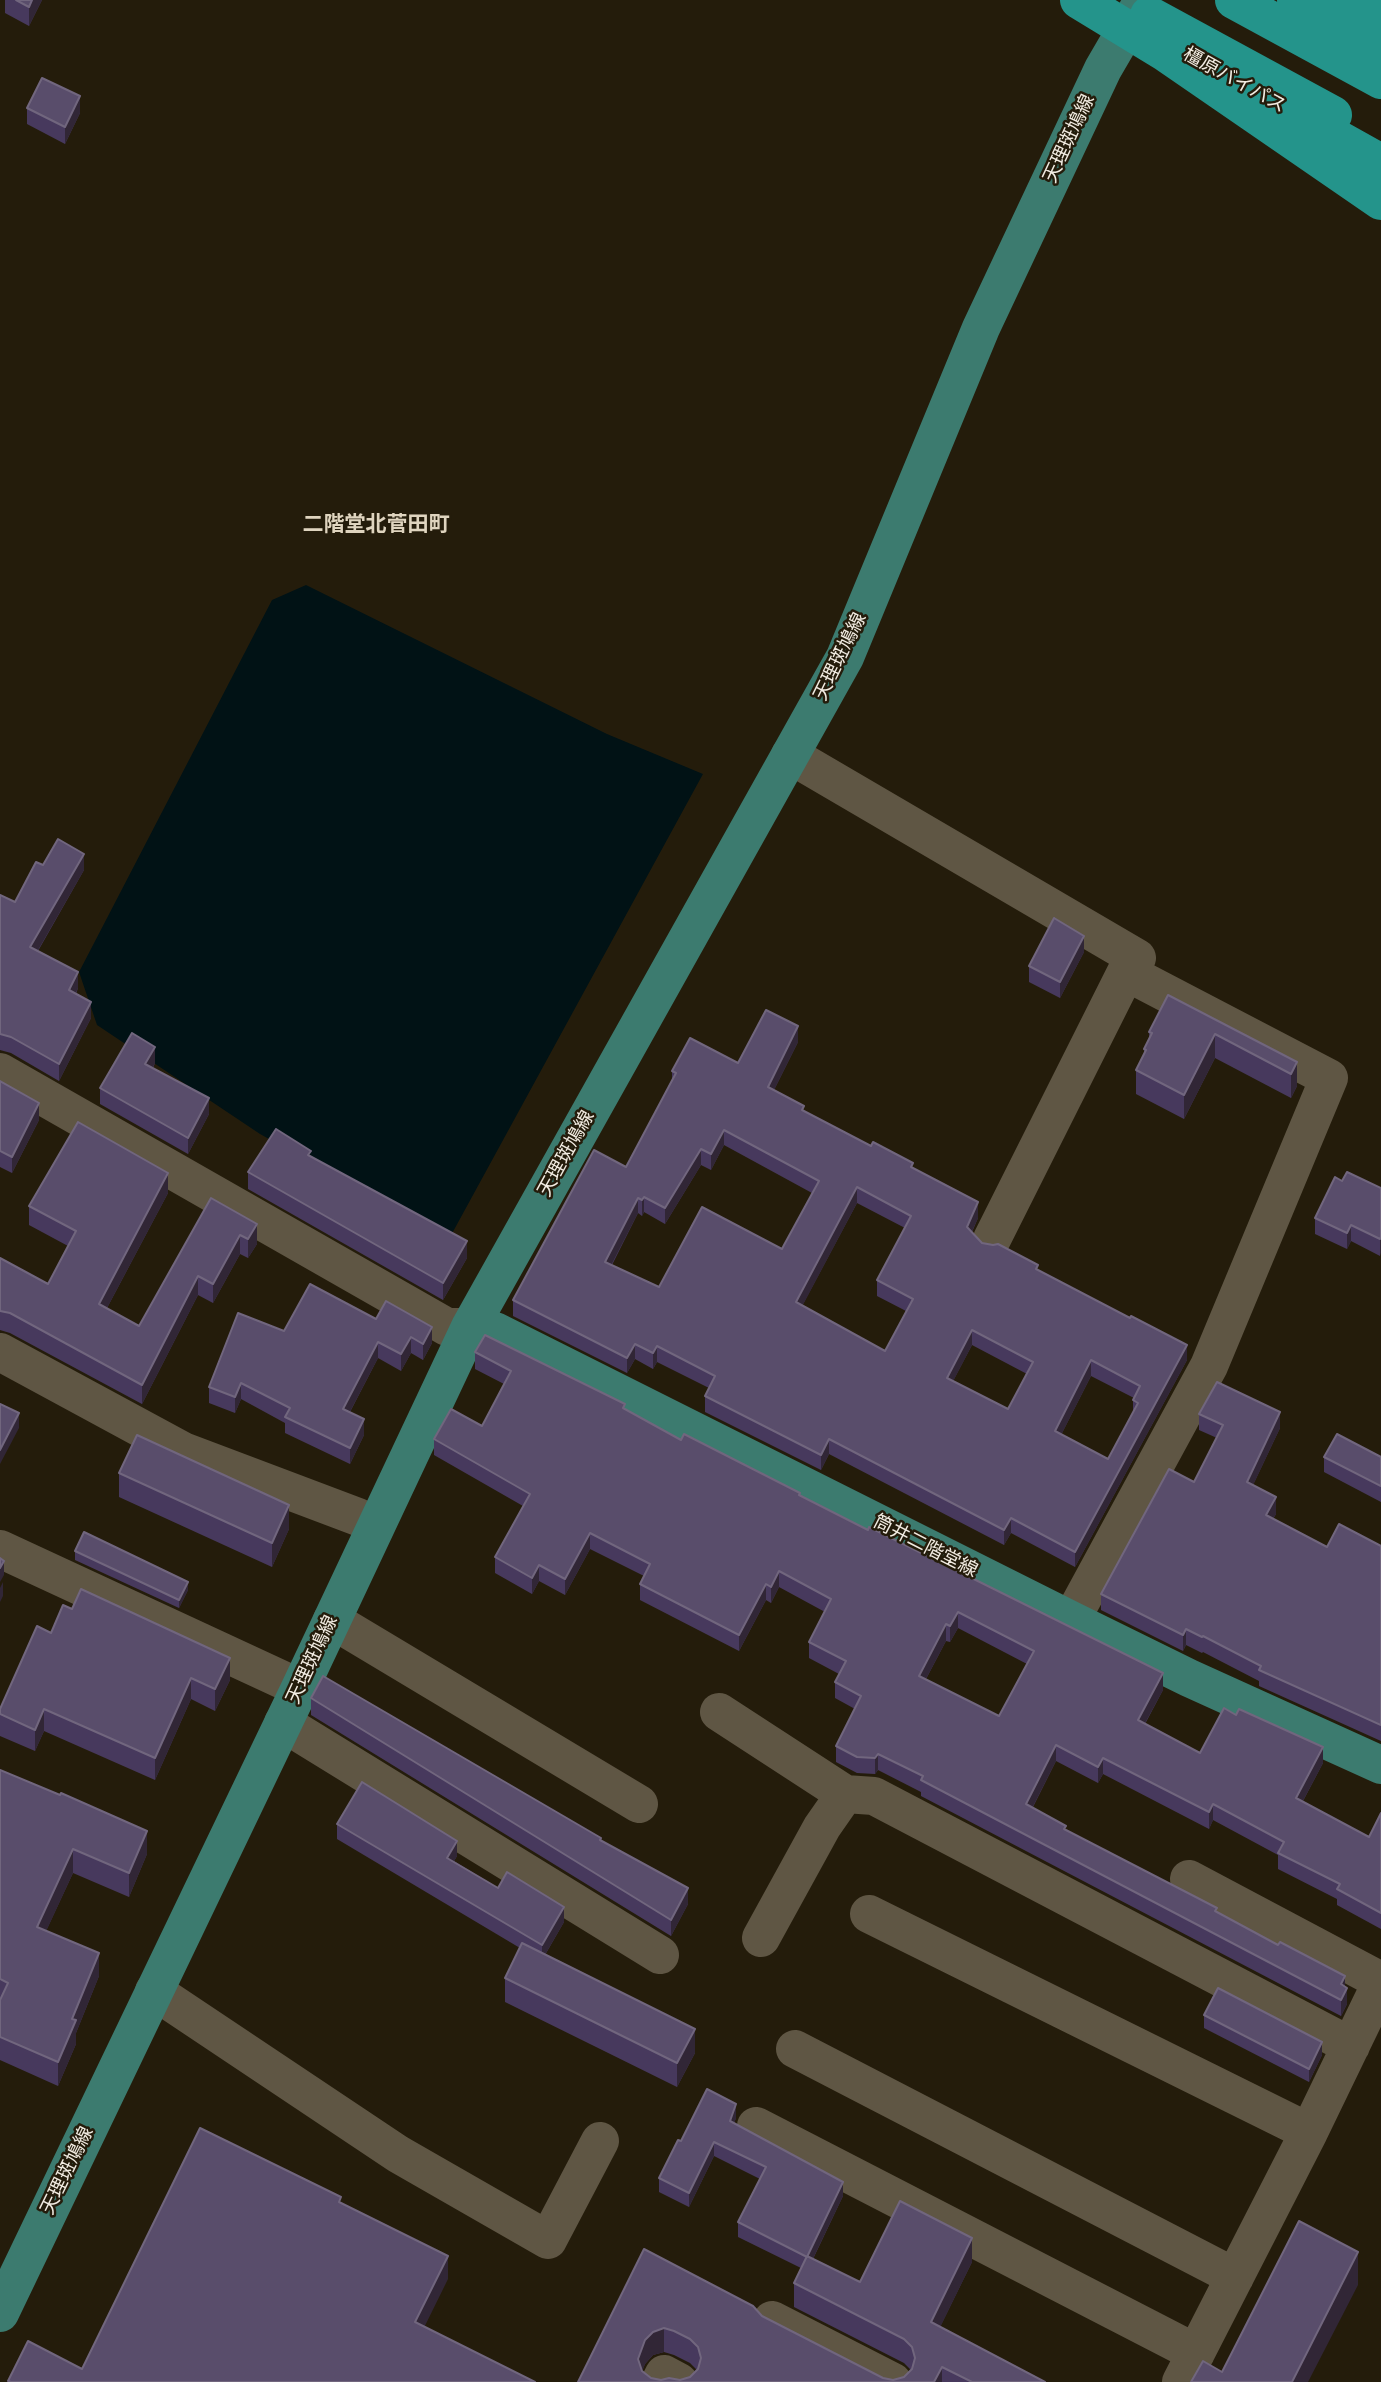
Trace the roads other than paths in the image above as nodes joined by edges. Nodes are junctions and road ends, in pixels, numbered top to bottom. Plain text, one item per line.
1 (1079, 0) edge
2 (1086, 0) edge
3 (1234, 0) edge
4 (1296, 0) edge
5 (1353, 0) edge
6 (1131, 7) edge
7 (1381, 13) edge
8 (1381, 46) edge
9 (1381, 80) edge
10 (1381, 141) edge
11 (1381, 163) edge
12 (1381, 201) edge
13 (790, 755) junction
14 (1126, 972) junction
15 (0, 1072) edge
16 (992, 1239) dead end
17 (471, 1327) junction
18 (0, 1352) edge
19 (375, 1526) junction
20 (0, 1549) edge
21 (332, 1620) junction
22 (1071, 1620) junction
23 (300, 1688) junction
24 (719, 1712) dead end
25 (283, 1723) junction
26 (1381, 1765) edge
27 (845, 1794) junction
28 (639, 1804) dead end
29 (1189, 1879) dead end
30 (869, 1914) dead end
31 (761, 1938) dead end
32 (660, 1955) dead end
33 (1381, 1982) edge
34 (154, 1991) junction
35 (1351, 2046) junction
36 (794, 2049) dead end
37 (756, 2126) dead end
38 (1309, 2132) junction
39 (600, 2141) dead end
40 (1235, 2277) junction
41 (0, 2313) edge
42 (772, 2320) edge
43 (1188, 2368) edge
44 (660, 2382) edge
45 (679, 2382) edge
46 (893, 2382) edge

1 - 12 highway
2 - 6 highway, 橿原バイパス
3 - 9 highway
4 - 8 highway
5 - 7 highway
6 - 10 highway
6 - 11 highway, 橿原バイパス
6 - 13 main road, 天理斑鳩線
13 - 14 street
13 - 17 main road, 天理斑鳩線
14 - 16 street
14 - 22 street
15 - 17 street
17 - 19 main road, 天理斑鳩線
17 - 22 main road, 筒井二階堂線
18 - 19 street
19 - 21 main road, 天理斑鳩線
20 - 23 street
21 - 23 main road, 天理斑鳩線
21 - 28 street
22 - 26 main road, 筒井二階堂線
23 - 25 main road, 天理斑鳩線
24 - 27 street
25 - 32 street
25 - 34 main road, 天理斑鳩線
27 - 31 street
27 - 35 street
29 - 33 street
30 - 38 street
33 - 35 street
34 - 39 street
34 - 41 main road, 天理斑鳩線
35 - 38 street
36 - 40 street
37 - 43 street
38 - 40 street
40 - 43 street
42 - 46 street
44 - 45 street

